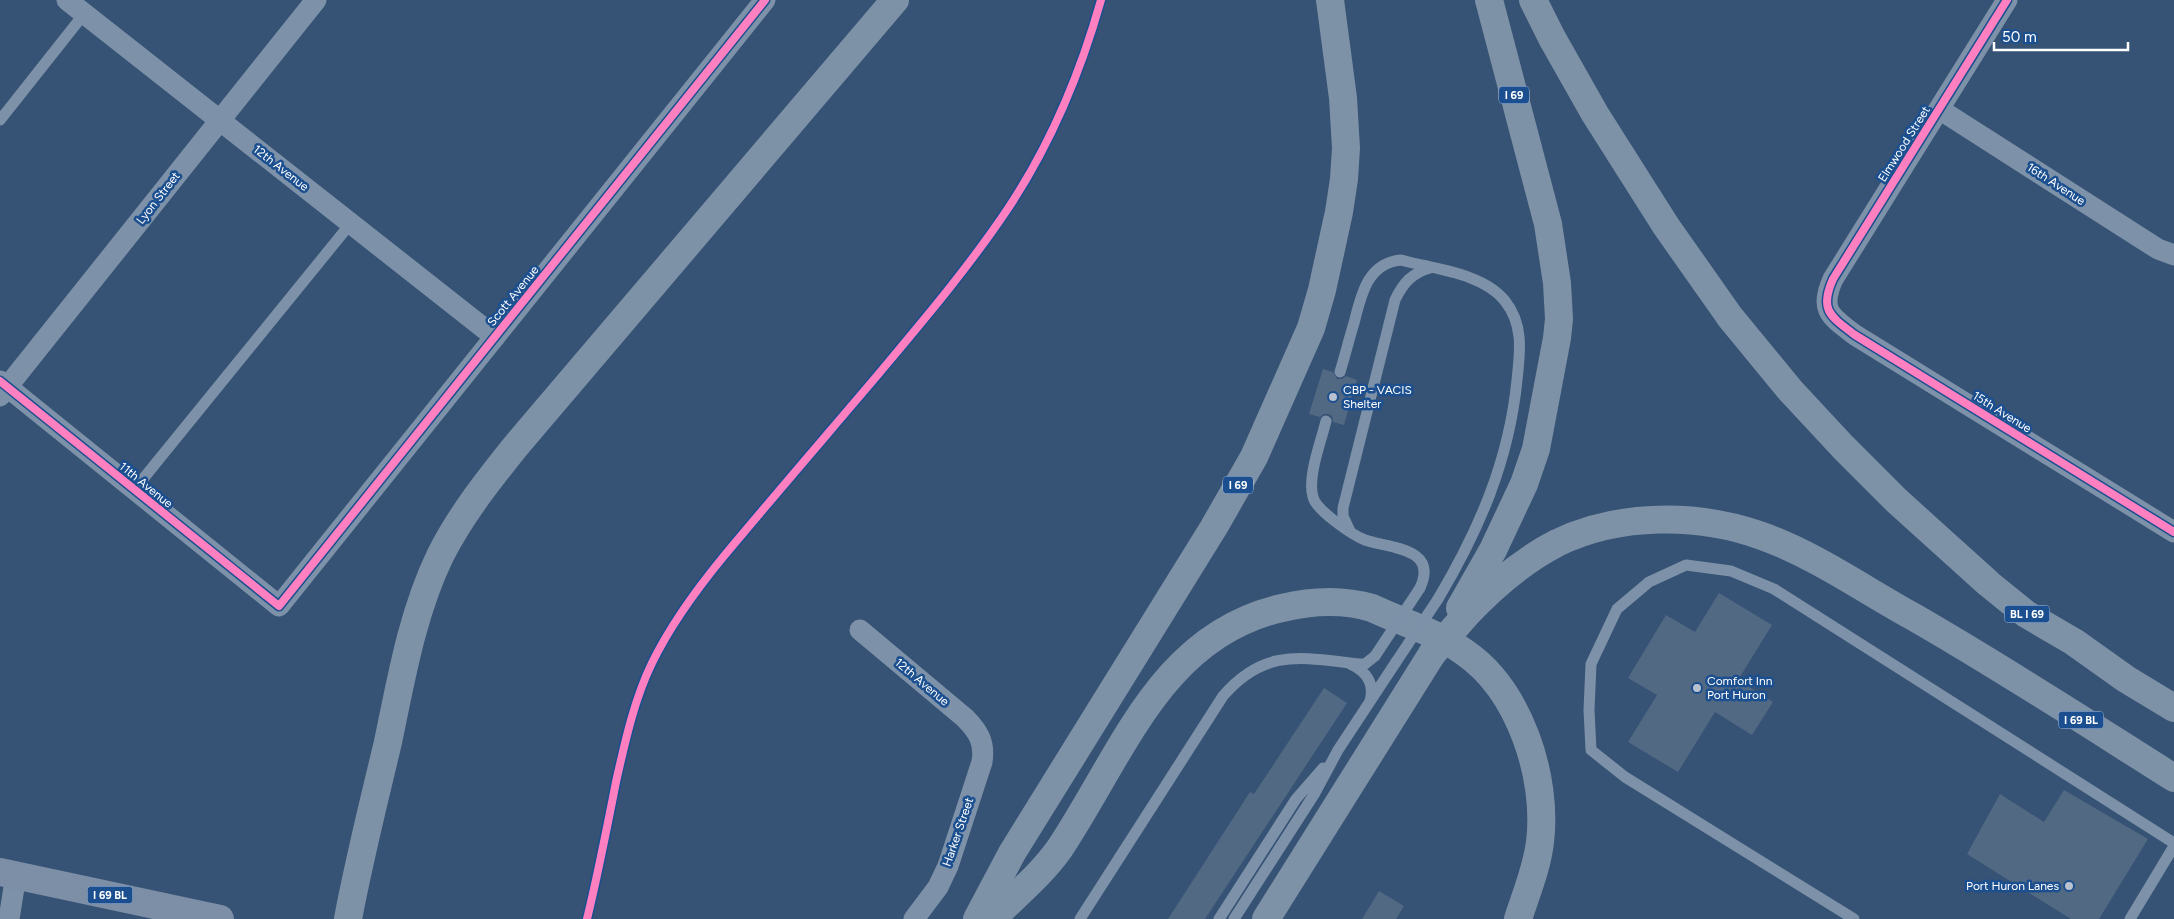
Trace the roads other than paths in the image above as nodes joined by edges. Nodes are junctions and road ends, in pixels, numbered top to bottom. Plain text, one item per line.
1 (67, 0) edge
2 (316, 0) edge
3 (765, 0) edge
4 (896, 0) edge
5 (1330, 0) edge
6 (1489, 0) edge
7 (1533, 0) edge
8 (2007, 0) edge
9 (84, 14) junction
10 (1939, 109) junction
11 (0, 120) edge
12 (220, 120) junction
13 (351, 223) junction
14 (2174, 255) edge
15 (1430, 268) junction
16 (1826, 303) joint
17 (495, 337) junction
18 (1340, 372) dead end
19 (2, 388) edge
20 (1326, 421) dead end
21 (134, 490) junction
22 (1350, 531) junction
23 (2174, 532) edge
24 (279, 606) joint
25 (1453, 609) junction
26 (860, 630) dead end
27 (1346, 663) junction
28 (1415, 663) junction
29 (1369, 705) junction
30 (2174, 708) edge
31 (981, 738) joint
32 (1338, 750) junction
33 (2174, 778) edge
34 (2174, 845) edge
35 (8, 873) edge
36 (9, 919) edge
37 (220, 919) edge
38 (348, 919) edge
39 (914, 919) edge
40 (977, 919) edge
41 (992, 919) edge
42 (1080, 919) edge
43 (1219, 919) edge
44 (1234, 919) edge
45 (1266, 919) edge
46 (1518, 919) edge
47 (1854, 919) edge
48 (2130, 919) edge

1 - 9 street, 12th Avenue
2 - 12 street, Lyon Street
3 - 17 street, Scott Avenue
4 - 38 highway
5 - 40 highway, I 69
6 - 25 highway, I 69
7 - 30 highway, BL I 69
8 - 10 street, Elmwood Street
9 - 11 lane
9 - 12 street, 12th Avenue
10 - 14 street, 16th Avenue
10 - 16 street, Elmwood Street
12 - 13 street, 12th Avenue
12 - 19 street, Lyon Street
13 - 17 street, 12th Avenue
13 - 21 lane
15 - 18 lane
15 - 22 lane
15 - 25 lane
16 - 23 street, 15th Avenue
17 - 24 street, Scott Avenue
19 - 21 street, 11th Avenue
20 - 22 lane
21 - 24 street, 11th Avenue
22 - 27 lane, bridge
25 - 28 highway, I 69, bridge
25 - 28 lane, bridge
25 - 33 highway, I 69 BL
26 - 31 street, 12th Avenue
27 - 29 lane
27 - 42 lane
28 - 29 lane
28 - 45 highway, I 69
29 - 32 lane
31 - 39 street, Harker Street
32 - 43 lane
32 - 44 lane
34 - 47 lane
34 - 48 lane
35 - 36 street
35 - 37 main road, I 69 BL
41 - 46 highway

